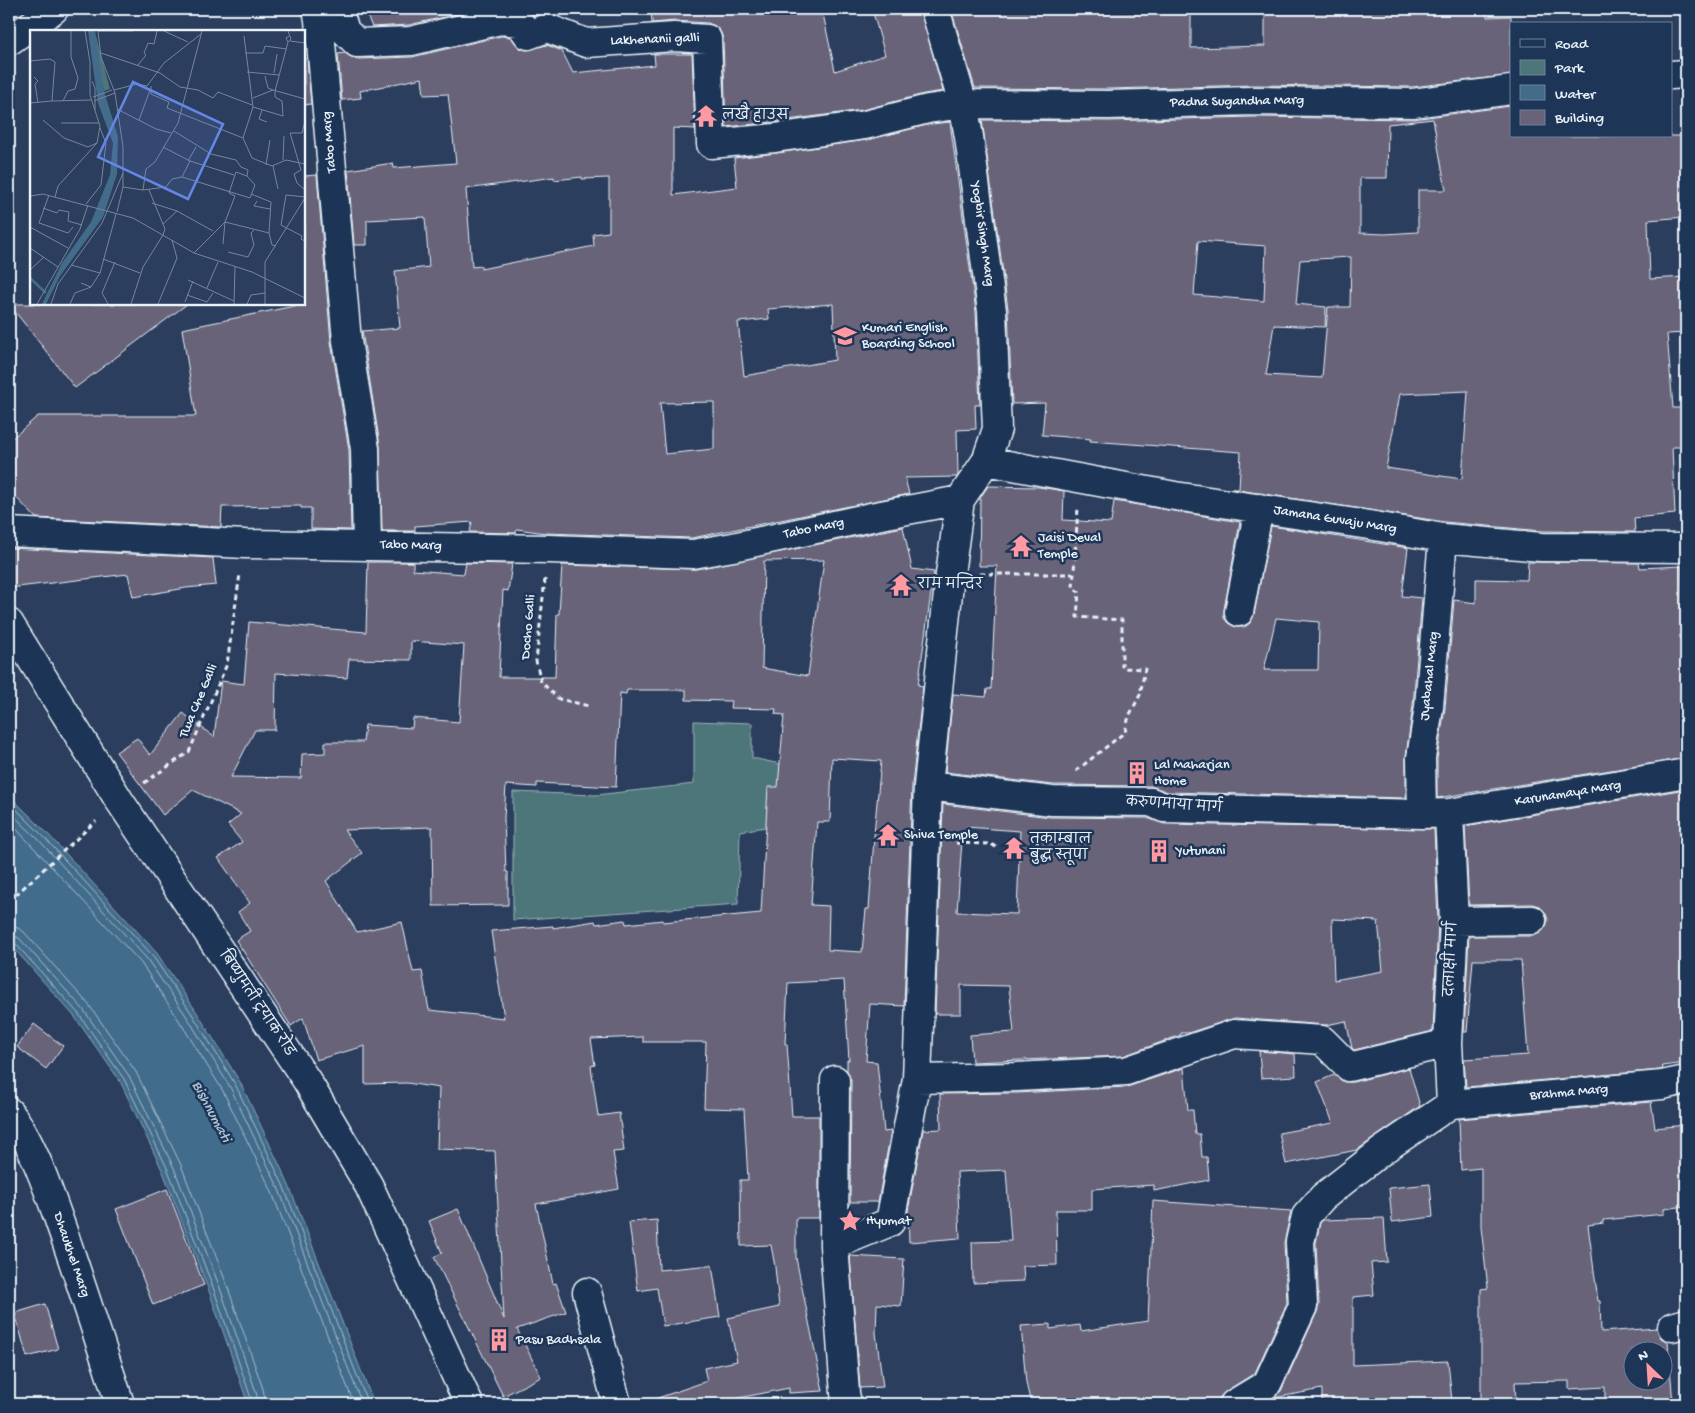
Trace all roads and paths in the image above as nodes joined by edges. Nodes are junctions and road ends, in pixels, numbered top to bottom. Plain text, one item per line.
1 (54, 9) edge
2 (317, 9) edge
3 (338, 9) edge
4 (935, 9) edge
5 (9, 41) edge
6 (1686, 74) edge
7 (1672, 76) edge
8 (1510, 90) edge
9 (963, 104) junction
10 (986, 461) junction
11 (1079, 478) junction
12 (960, 500) junction
13 (1259, 508) junction
14 (9, 532) edge
15 (1443, 538) junction
16 (245, 544) junction
17 (367, 546) junction
18 (1686, 548) edge
19 (549, 549) junction
20 (950, 574) junction
21 (1074, 574) junction
22 (1239, 612) dead end
23 (9, 623) edge
24 (589, 706) dead end
25 (1686, 773) edge
26 (928, 786) junction
27 (119, 800) junction
28 (1052, 801) junction
29 (1449, 813) junction
30 (1422, 814) junction
31 (83, 832) dead end
32 (927, 842) junction
33 (999, 849) dead end
34 (9, 901) edge
35 (1532, 920) dead end
36 (1454, 921) junction
37 (1448, 1043) junction
38 (917, 1079) junction
39 (835, 1080) dead end
40 (1686, 1080) edge
41 (1451, 1104) junction
42 (9, 1112) edge
43 (834, 1245) junction
44 (587, 1292) dead end
45 (120, 1404) edge
46 (469, 1404) edge
47 (617, 1404) edge
48 (847, 1404) edge
49 (1234, 1404) edge

1 - 5 street
2 - 17 street, Tabo Marg
3 - 9 street, Lakhenanii galli
4 - 9 street, Yogbir Singh Marg
6 - 7 street
8 - 9 street, Padna Sugandha Marg
9 - 10 street, Yogbir Singh Marg
10 - 11 street, Jamana Guvaju Marg
10 - 12 street, Yogbir Singh Marg
11 - 13 street, Jamana Guvaju Marg
11 - 21 path
12 - 19 street, Tabo Marg
12 - 20 street
13 - 15 street, Jamana Guvaju Marg
13 - 22 street
14 - 16 street
15 - 18 street, Jamana Guvaju Marg
15 - 30 street, Jyabahal Marg
16 - 17 street
16 - 27 path, Twa Che Galli
17 - 19 street, Tabo Marg
19 - 24 path, Docho Galli
20 - 21 path
20 - 26 street
21 - 28 path
23 - 27 street, बिष्णुमती ट्रयाक रोड
25 - 29 street, Karunamaya Marg
26 - 28 street, करुणमाया मार्ग
26 - 32 street
27 - 46 street, बिष्णुमती ट्रयाक रोड
28 - 30 street, करुणमाया मार्ग
29 - 30 street, करुणमाया मार्ग
29 - 36 street, दलाक्षी मार्ग
31 - 34 path
32 - 33 path
32 - 38 street
35 - 36 street
36 - 37 street, दलाक्षी मार्ग
37 - 38 street
37 - 41 street, दलाक्षी मार्ग
38 - 43 street
39 - 43 street
40 - 41 street, Brahma Marg
41 - 49 street
42 - 45 street, Dhaukhel Marg
43 - 48 street
44 - 47 street

